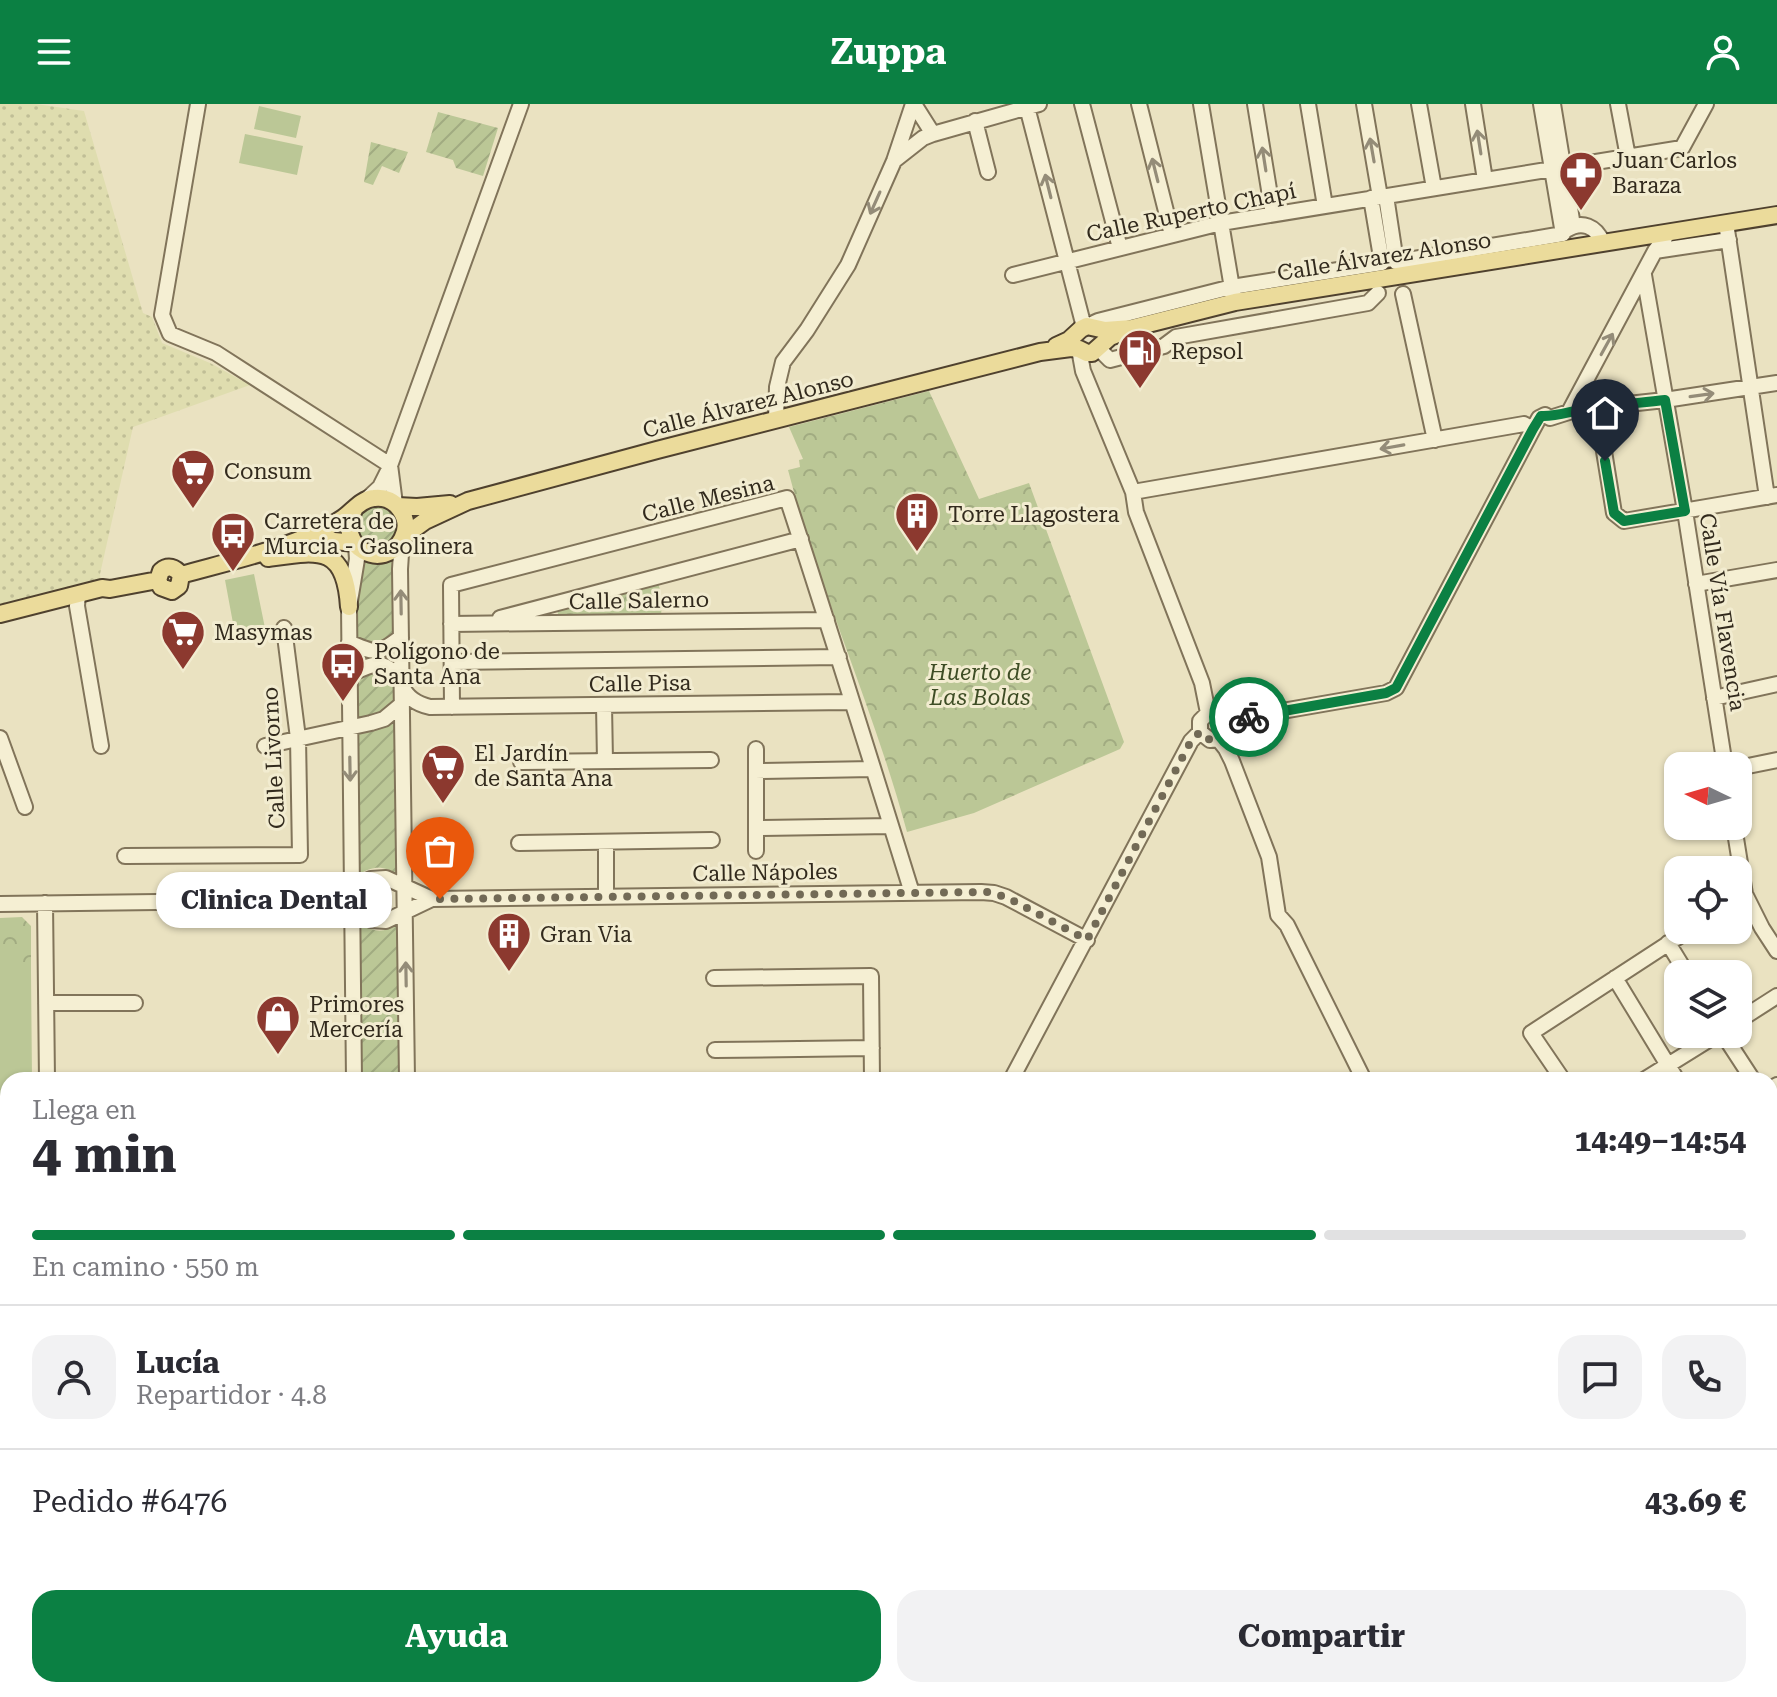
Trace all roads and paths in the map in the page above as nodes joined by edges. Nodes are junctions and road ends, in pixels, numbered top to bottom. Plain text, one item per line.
1 (198, 104) edge
2 (521, 104) edge
3 (913, 104) edge
4 (1082, 104) edge
5 (1139, 104) edge
6 (1201, 104) edge
7 (1255, 104) edge
8 (1308, 104) edge
9 (1364, 104) edge
10 (1419, 104) edge
11 (1473, 104) edge
12 (1541, 104) edge
13 (1553, 104) edge
14 (1618, 104) edge
15 (1630, 104) edge
16 (1706, 104) edge
17 (1033, 106) edge
18 (1621, 120) junction
19 (975, 121) junction
20 (933, 134) junction
21 (1628, 157) junction
22 (894, 161) junction
23 (1558, 169) junction
24 (988, 172) dead end
25 (1485, 180) junction
26 (1434, 188) junction
27 (1379, 197) junction
28 (1325, 206) junction
29 (1273, 214) junction
30 (1777, 215) edge
31 (1221, 223) junction
32 (1669, 232) junction
33 (1727, 232) junction
34 (1172, 235) junction
35 (1565, 237) junction
36 (1603, 243) junction
37 (1120, 248) junction
38 (1655, 251) junction
39 (1067, 262) junction
40 (1395, 266) junction
41 (1013, 275) dead end
42 (1644, 275) junction
43 (1375, 286) junction
44 (1403, 294) junction
45 (1233, 295) junction
46 (1082, 328) junction
47 (1132, 328) junction
48 (1044, 351) junction
49 (1096, 351) junction
50 (1777, 383) edge
51 (1750, 388) junction
52 (1665, 400) junction
53 (1597, 408) junction
54 (1569, 412) junction
55 (1099, 414) junction
56 (776, 419) junction
57 (1533, 429) junction
58 (1435, 440) junction
59 (390, 465) junction
60 (1133, 492) junction
61 (1772, 496) edge
62 (468, 501) junction
63 (360, 505) junction
64 (396, 505) junction
65 (1685, 511) junction
66 (403, 538) junction
67 (801, 539) junction
68 (355, 544) junction
69 (223, 563) junction
70 (1777, 570) edge
71 (1696, 584) junction
72 (78, 594) junction
73 (349, 607) junction
74 (0, 614) edge
75 (827, 620) junction
76 (451, 624) junction
77 (478, 624) junction
78 (284, 628) dead end
79 (401, 637) junction
80 (349, 642) junction
81 (839, 657) junction
82 (452, 662) junction
83 (349, 675) junction
84 (402, 682) junction
85 (1777, 684) edge
86 (1714, 698) junction
87 (851, 702) junction
88 (402, 704) junction
89 (604, 705) junction
90 (430, 707) junction
91 (452, 707) junction
92 (1208, 713) junction
93 (1225, 721) junction
94 (350, 727) junction
95 (403, 730) junction
96 (1200, 732) junction
97 (0, 738) edge
98 (298, 738) junction
99 (1218, 739) junction
100 (101, 746) dead end
101 (265, 746) dead end
102 (756, 749) dead end
103 (1723, 752) edge
104 (711, 760) dead end
105 (1777, 760) edge
106 (605, 761) junction
107 (521, 762) dead end
108 (1752, 765) edge
109 (873, 769) junction
110 (756, 771) junction
111 (25, 807) dead end
112 (891, 826) junction
113 (756, 828) junction
114 (712, 840) dead end
115 (606, 842) junction
116 (519, 843) dead end
117 (756, 851) dead end
118 (125, 856) dead end
119 (405, 887) junction
120 (352, 888) junction
121 (912, 893) junction
122 (606, 896) junction
123 (432, 899) junction
124 (325, 900) junction
125 (45, 903) junction
126 (0, 904) edge
127 (352, 910) junction
128 (405, 911) junction
129 (1752, 913) edge
130 (1777, 919) edge
131 (1762, 928) junction
132 (1087, 940) junction
133 (1666, 944) edge
134 (1777, 951) edge
135 (714, 978) dead end
136 (1615, 978) junction
137 (1777, 996) edge
138 (46, 1003) junction
139 (135, 1003) dead end
140 (1752, 1012) edge
141 (872, 1048) junction
142 (1697, 1048) edge
143 (1731, 1048) edge
144 (715, 1050) dead end
145 (1667, 1066) junction
146 (47, 1072) edge
147 (354, 1072) edge
148 (407, 1072) edge
149 (872, 1072) edge
150 (1015, 1072) edge
151 (1360, 1072) edge
152 (1558, 1072) edge
153 (1657, 1072) edge
154 (1671, 1072) edge
155 (1747, 1072) edge

1 - 59 street
2 - 59 street
3 - 20 street
3 - 22 street
4 - 37 street
34 -> 5 street
6 - 31 street
29 -> 7 street
8 - 28 street
27 -> 9 street
10 - 26 street
25 -> 11 street
12 - 23 street
13 - 23 street
14 - 18 street
15 - 18 street
16 - 21 street, Calle Ruperto Chapí
17 - 19 street
39 -> 17 street
18 - 21 street
19 - 20 street
19 - 24 street
20 - 22 street
21 - 23 street, Calle Ruperto Chapí
22 -> 56 street
23 - 25 street, Calle Ruperto Chapí
23 - 35 street
25 - 26 street, Calle Ruperto Chapí
26 - 27 street, Calle Ruperto Chapí
27 - 28 street, Calle Ruperto Chapí
27 - 40 street
28 - 29 street, Calle Ruperto Chapí
29 - 31 street, Calle Ruperto Chapí
30 - 33 main road, Calle Álvarez Alonso
31 - 34 street, Calle Ruperto Chapí
31 - 45 street
32 - 33 main road, Calle Álvarez Alonso
32 - 36 main road, Calle Álvarez Alonso
32 - 38 street
33 - 38 street
33 - 51 street
34 - 37 street, Calle Ruperto Chapí
35 - 36 main road, Calle Álvarez Alonso
35 - 36 street
35 - 40 main road, Calle Álvarez Alonso
37 - 39 street, Calle Ruperto Chapí
38 - 42 street
39 - 41 street, Calle Ruperto Chapí
39 - 46 street
40 - 43 main road, Calle Álvarez Alonso
40 - 43 street
40 - 44 street
40 - 45 street, Calle Álvarez Alonso
42 - 52 street, Calle Vía Flavencia
54 -> 42 street
43 - 44 street
43 - 45 main road, Calle Álvarez Alonso
43 - 49 street, Calle Álvarez Alonso
44 - 58 street
45 - 46 street, Calle Álvarez Alonso
45 - 47 main road, Calle Álvarez Alonso
46 - 47 main road, Calle Álvarez Alonso
46 - 48 main road, Calle Álvarez Alonso
46 - 49 main road
46 - 49 main road
47 - 49 main road, Calle Álvarez Alonso
48 - 49 main road, Calle Álvarez Alonso
48 - 55 street
48 - 56 main road, Calle Álvarez Alonso
49 - 55 street
50 - 51 street
52 -> 51 street
51 - 61 street
52 - 53 street
52 - 65 street, Calle Vía Flavencia
53 - 54 street
53 - 65 street
54 - 57 street
55 - 60 street
56 - 62 main road, Calle Álvarez Alonso
57 - 58 street
57 - 93 street
58 -> 60 street
59 - 63 street
59 - 64 street
60 - 92 street
61 - 65 street
62 - 64 main road, Calle Álvarez Alonso
62 - 66 main road, Calle Álvarez Alonso
63 - 64 main road
63 - 68 main road
63 - 69 main road
64 - 66 main road
65 - 71 street, Calle Vía Flavencia
66 - 68 main road
79 -> 66 street
67 - 75 street, Calle Mesina
67 - 76 street, Calle Mesina
67 - 77 street
68 - 69 main road
68 - 73 street
69 - 72 main road
69 - 73 main road
70 - 71 street
71 - 86 street, Calle Vía Flavencia
72 - 74 main road
72 - 100 street
73 - 80 street
75 - 77 street, Calle Salerno
75 - 81 street, Calle Mesina
76 - 77 street, Calle Salerno
76 - 82 street, Calle Mesina
78 - 98 street, Calle Livorno
79 - 80 street
79 - 84 street
80 - 83 street
81 - 82 street, Calle Pisa
81 - 87 street, Calle Mesina
82 - 91 street, Calle Mesina
83 - 84 street
83 - 94 street
84 - 88 street
84 - 90 street
85 - 86 street
86 - 103 street, Calle Vía Flavencia
87 - 89 street, Calle Pisa
87 - 109 street, Calle Mesina
88 - 94 street
88 - 95 street
89 - 91 street, Calle Pisa
89 - 106 street
90 - 91 street, Calle Pisa
90 - 95 street
92 - 93 street
92 - 96 street
93 - 99 street
94 - 98 street
94 -> 120 street
95 - 119 street
96 - 99 street
96 - 132 street
97 - 111 street
98 - 101 street
98 - 118 street, Calle Livorno
99 - 151 street
102 - 110 street
104 - 106 street
105 - 108 street
106 - 107 street
109 - 110 street
109 - 112 street, Calle Mesina
110 - 113 street
112 - 113 street
112 - 121 street, Calle Mesina
113 - 117 street
114 - 115 street
115 - 116 street
115 - 122 street
119 - 120 street
119 - 123 street, Calle Nápoles
119 - 128 street
120 - 124 street
120 - 127 street
121 - 122 street, Calle Nápoles
121 - 132 street, Calle Nápoles
122 - 123 street, Calle Nápoles
123 - 128 street, Calle Nápoles
124 - 125 street
124 - 127 street
125 - 126 street
125 - 138 street
127 - 128 street
127 - 147 street
148 -> 128 street
129 - 131 street
130 - 131 street
131 - 134 street
132 - 150 street
133 - 136 street
135 - 141 street
136 - 145 street
136 - 152 street
137 - 140 street
138 - 139 street
138 - 146 street
141 - 144 street
141 - 149 street
142 - 145 street
143 - 155 street
145 - 153 street
145 - 154 street

